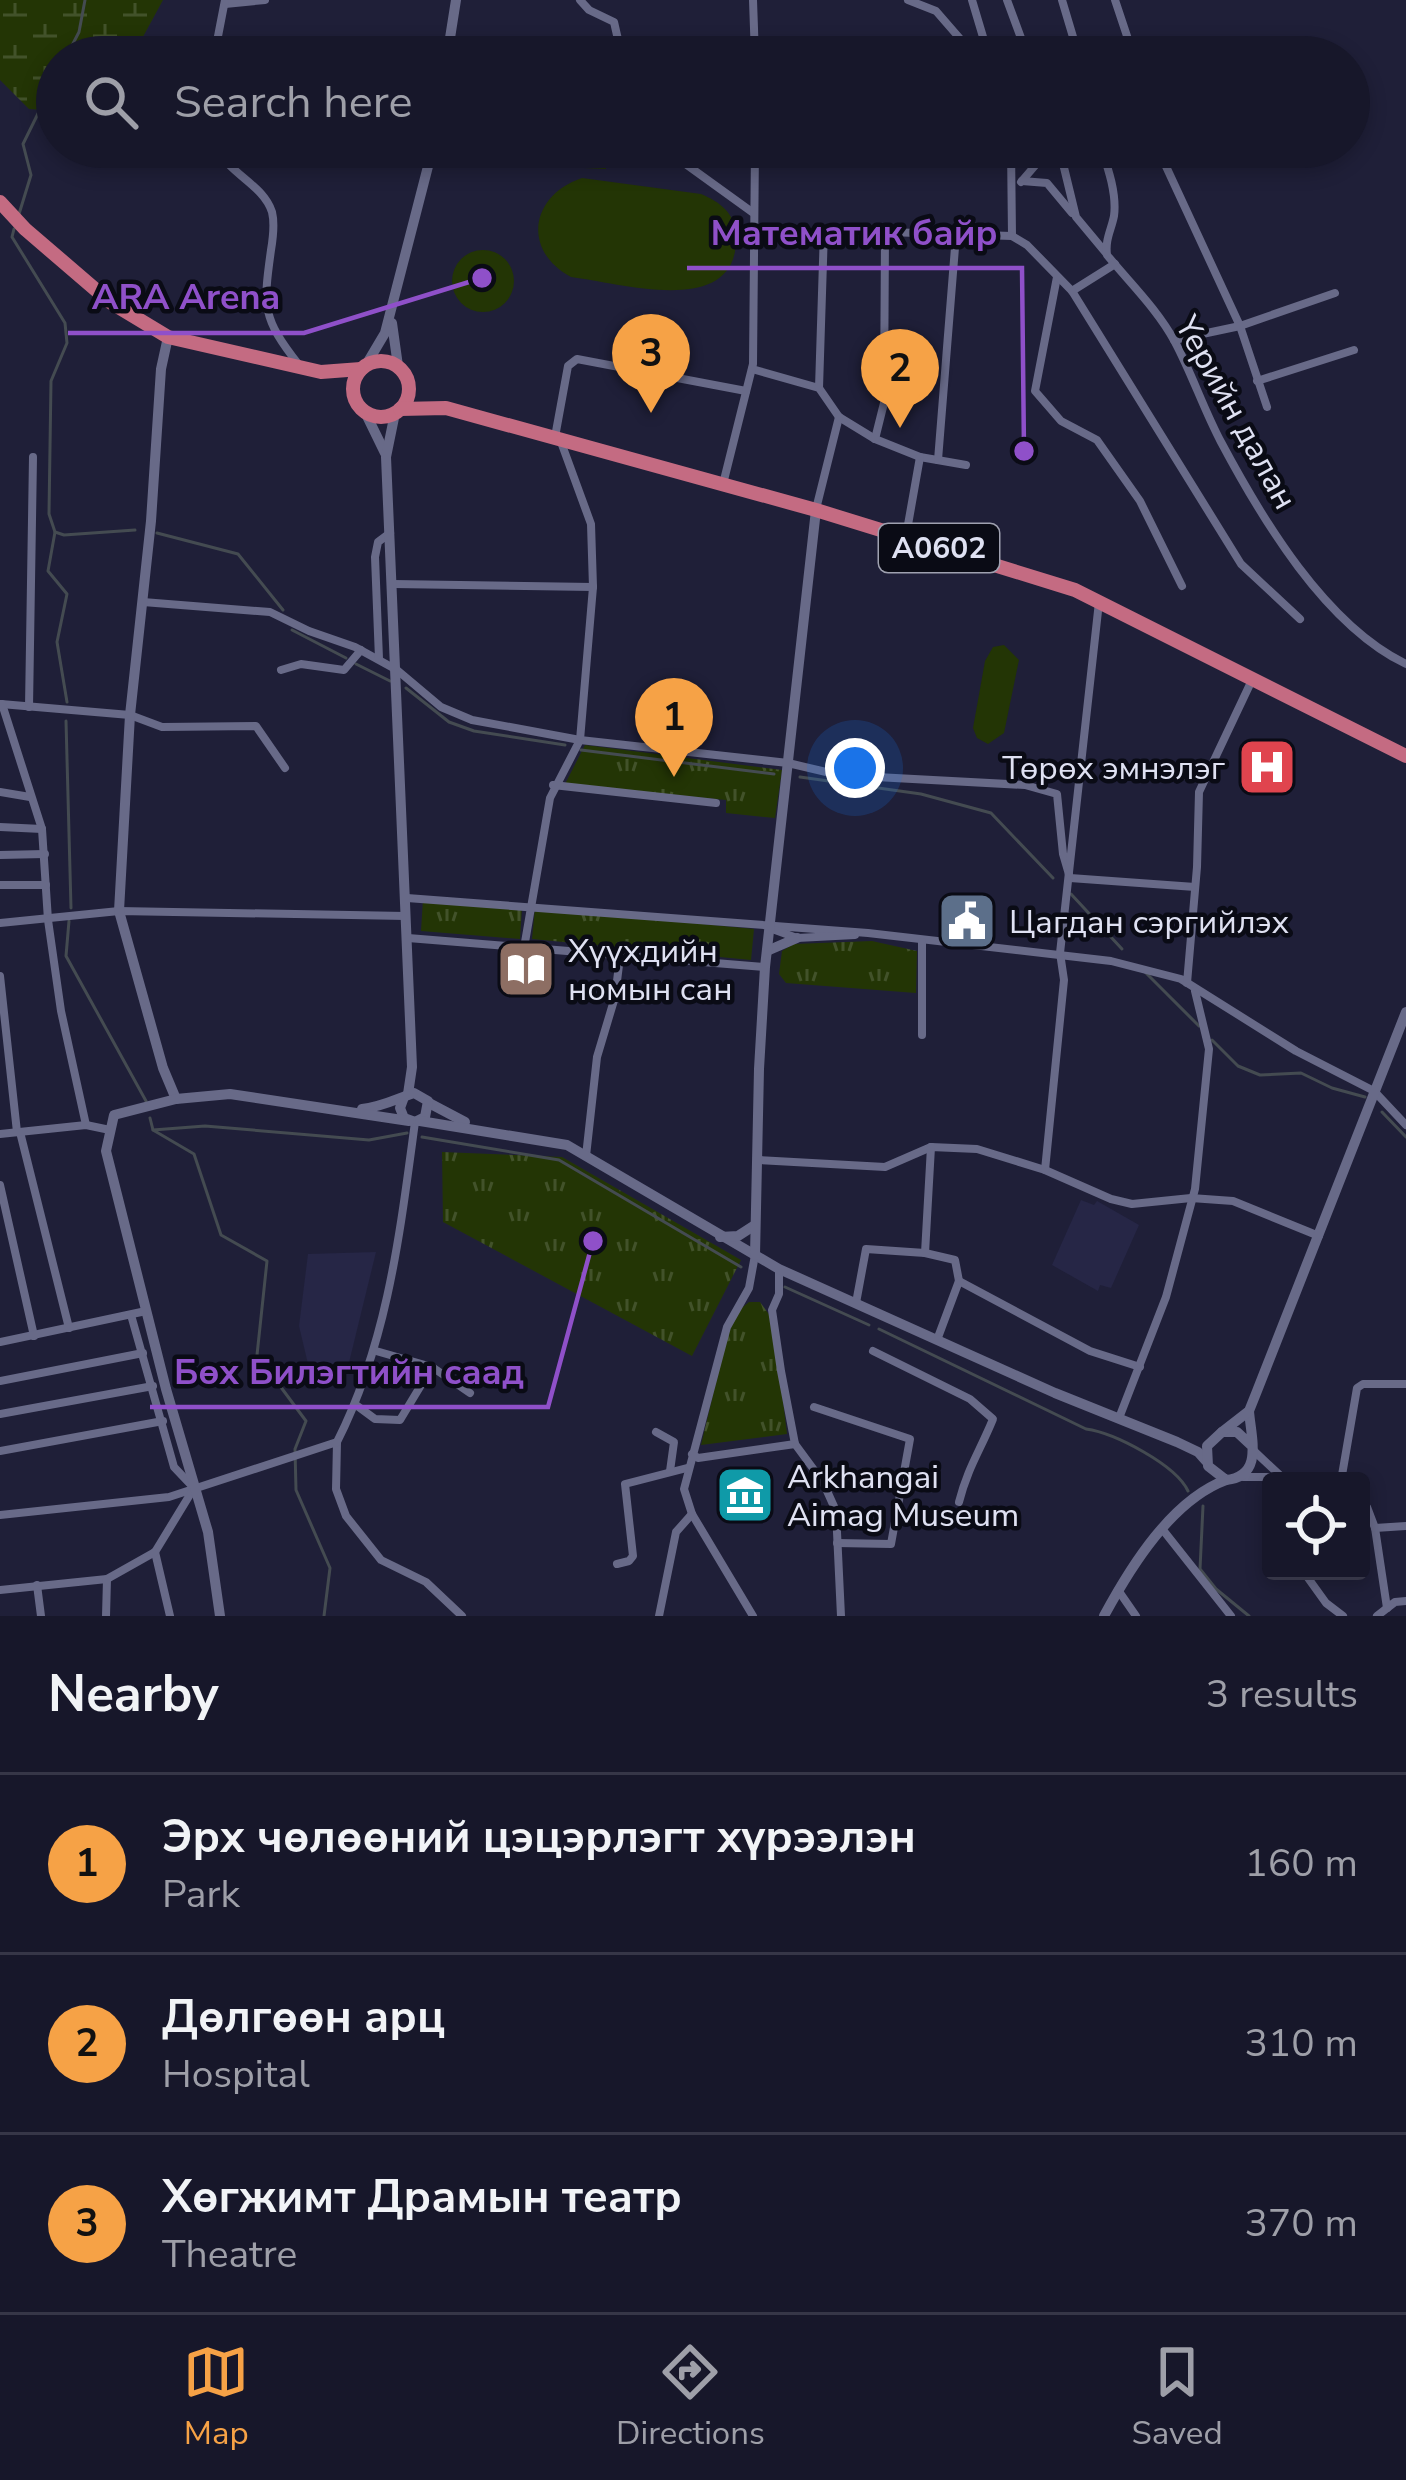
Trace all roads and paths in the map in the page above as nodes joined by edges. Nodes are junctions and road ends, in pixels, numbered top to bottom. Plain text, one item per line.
1 (265, 0) edge
2 (456, 0) edge
3 (580, 0) edge
4 (753, 0) edge
5 (908, 0) edge
6 (931, 0) edge
7 (973, 0) edge
8 (1007, 0) edge
9 (1061, 0) edge
10 (1115, 0) edge
11 (225, 2) edge
12 (936, 11) junction
13 (218, 36) edge
14 (450, 36) edge
15 (617, 36) edge
16 (754, 36) edge
17 (958, 36) edge
18 (982, 36) edge
19 (1020, 36) edge
20 (1072, 36) edge
21 (1127, 36) edge
22 (229, 168) edge
23 (428, 168) edge
24 (691, 168) edge
25 (755, 168) edge
26 (1012, 168) edge
27 (1035, 168) edge
28 (1061, 168) edge
29 (1108, 168) edge
30 (1167, 168) edge
31 (1022, 181) junction
32 (1013, 190) junction
33 (0, 202) edge
34 (754, 213) junction
35 (1076, 217) junction
36 (885, 234) junction
37 (956, 236) junction
38 (1012, 236) junction
39 (1108, 255) junction
40 (1115, 264) junction
41 (1057, 275) junction
42 (1072, 291) junction
43 (1335, 293) dead end
44 (392, 308) junction
45 (1240, 326) junction
46 (168, 337) junction
47 (1174, 340) junction
48 (1354, 350) dead end
49 (398, 366) junction
50 (301, 367) junction
51 (363, 367) junction
52 (752, 369) junction
53 (321, 372) junction
54 (1257, 381) junction
55 (408, 382) junction
56 (819, 388) junction
57 (746, 391) junction
58 (354, 395) junction
59 (1267, 407) dead end
60 (446, 408) junction
61 (398, 411) junction
62 (365, 412) junction
63 (839, 417) junction
64 (875, 439) junction
65 (558, 440) junction
66 (33, 457) dead end
67 (386, 457) junction
68 (920, 457) junction
69 (938, 460) junction
70 (966, 465) dead end
71 (722, 485) junction
72 (816, 510) junction
73 (390, 533) junction
74 (906, 538) junction
75 (392, 584) junction
76 (1182, 586) dead end
77 (593, 587) junction
78 (1099, 601) junction
79 (143, 602) junction
80 (1300, 619) dead end
81 (361, 650) junction
82 (380, 660) junction
83 (1406, 664) edge
84 (281, 670) dead end
85 (397, 670) junction
86 (1253, 678) junction
87 (1, 704) edge
88 (29, 707) junction
89 (130, 715) junction
90 (580, 740) junction
91 (1406, 756) edge
92 (788, 763) junction
93 (285, 768) dead end
94 (1136, 769) dead end
95 (1204, 778) junction
96 (553, 785) junction
97 (0, 792) edge
98 (30, 797) junction
99 (716, 803) dead end
100 (0, 827) edge
101 (42, 829) junction
102 (45, 854) junction
103 (0, 855) edge
104 (1070, 878) junction
105 (0, 885) edge
106 (46, 885) junction
107 (1195, 887) junction
108 (407, 898) junction
109 (531, 906) junction
110 (119, 911) junction
111 (407, 916) junction
112 (48, 920) junction
113 (0, 923) edge
114 (770, 928) junction
115 (868, 933) junction
116 (408, 938) junction
117 (797, 938) junction
118 (922, 942) junction
119 (524, 948) junction
120 (767, 951) junction
121 (1060, 953) junction
122 (620, 957) junction
123 (765, 967) junction
124 (0, 976) edge
125 (1191, 986) junction
126 (1406, 1014) edge
127 (922, 1035) dead end
128 (412, 1066) junction
129 (1374, 1090) junction
130 (406, 1096) junction
131 (176, 1099) junction
132 (426, 1099) junction
133 (346, 1111) junction
134 (415, 1121) junction
135 (86, 1125) junction
136 (1406, 1125) edge
137 (479, 1127) junction
138 (110, 1130) junction
139 (18, 1132) junction
140 (0, 1135) edge
141 (931, 1147) junction
142 (586, 1156) junction
143 (758, 1160) junction
144 (1045, 1170) junction
145 (0, 1185) edge
146 (1191, 1198) junction
147 (755, 1225) junction
148 (1319, 1236) junction
149 (719, 1237) junction
150 (925, 1253) junction
151 (755, 1255) junction
152 (779, 1269) junction
153 (959, 1281) junction
154 (856, 1304) junction
155 (146, 1311) junction
156 (131, 1315) junction
157 (69, 1328) junction
158 (34, 1336) junction
159 (937, 1341) junction
160 (0, 1342) edge
161 (376, 1350) junction
162 (872, 1351) dead end
163 (143, 1353) junction
164 (433, 1366) junction
165 (1140, 1367) junction
166 (0, 1381) edge
167 (1406, 1384) edge
168 (153, 1387) junction
169 (470, 1393) dead end
170 (356, 1405) junction
171 (814, 1407) dead end
172 (1249, 1411) junction
173 (0, 1414) edge
174 (1119, 1418) junction
175 (163, 1421) junction
176 (656, 1432) dead end
177 (1219, 1433) junction
178 (337, 1442) junction
179 (1177, 1442) junction
180 (795, 1444) junction
181 (1253, 1448) junction
182 (0, 1451) edge
183 (692, 1454) junction
184 (1207, 1464) junction
185 (687, 1468) junction
186 (670, 1471) junction
187 (1275, 1472) edge
188 (1343, 1472) edge
189 (1241, 1477) junction
190 (1262, 1478) edge
191 (1226, 1480) junction
192 (194, 1488) junction
193 (1201, 1489) junction
194 (959, 1502) dead end
195 (692, 1514) junction
196 (0, 1515) edge
197 (1370, 1515) edge
198 (1406, 1526) edge
199 (1375, 1528) junction
200 (1163, 1530) junction
201 (837, 1543) junction
202 (155, 1552) junction
203 (617, 1564) dead end
204 (107, 1580) junction
205 (1310, 1580) edge
206 (37, 1585) junction
207 (0, 1590) edge
208 (1118, 1591) junction
209 (1406, 1601) edge
210 (1387, 1608) junction
211 (41, 1616) edge
212 (106, 1616) edge
213 (170, 1616) edge
214 (220, 1616) edge
215 (462, 1616) edge
216 (659, 1616) edge
217 (753, 1616) edge
218 (842, 1616) edge
219 (1104, 1616) edge
220 (1136, 1616) edge
221 (1231, 1616) edge
222 (1343, 1616) edge
223 (1377, 1616) edge

1 - 11 street
2 - 14 street
3 - 15 street
4 - 16 street
5 - 12 street
6 - 12 street
7 - 18 street
8 - 19 street
9 - 20 street
10 - 21 street
11 - 13 street
12 - 17 street
22 - 50 street
23 - 44 street
24 - 34 street
25 - 34 street
26 - 32 street
27 - 31 street
28 - 35 street
29 - 39 street
30 - 45 street
31 - 32 street
31 - 35 street
32 - 38 street
33 - 46 highway
34 - 52 street
35 - 39 street, Үерийн далан
36 - 37 street
36 - 56 street
36 - 64 street
37 - 38 street
37 - 69 street
38 - 41 street
39 - 40 street, Үерийн далан
40 - 42 street
40 - 47 street, Үерийн далан
41 - 42 street
41 - 76 street
42 - 80 street
43 - 45 street
44 - 49 street
44 - 51 street
45 - 47 street
45 - 54 street
46 - 50 highway
46 - 79 street
47 - 83 street, Үерийн далан
48 - 54 street
49 - 51 highway
49 - 55 highway, A0602
50 - 53 highway
51 - 53 highway
51 - 58 highway
52 - 56 street
52 - 57 street
53 - 58 highway
54 - 59 street
55 - 60 highway, A0602
55 - 61 highway
56 - 63 street
57 - 65 street
57 - 71 street
58 - 62 highway
60 - 61 highway, A0602
60 - 65 highway, A0602
61 - 62 highway, A0602
61 - 67 street
62 - 67 street
63 - 64 street
63 - 72 street
64 - 68 street
65 - 71 highway, A0602
65 - 77 street
66 - 88 street
67 - 73 street
68 - 69 street
68 - 74 street
69 - 70 street
71 - 72 highway, A0602
72 - 74 highway, A0602
72 - 92 street
73 - 75 street
73 - 82 street
74 - 78 highway, A0602
75 - 77 street
75 - 85 street
77 - 90 street
78 - 86 highway, A0602
78 - 104 street
79 - 81 street
79 - 89 street
81 - 82 street
81 - 84 street
82 - 85 street
85 - 90 street
85 - 108 street
86 - 91 highway, A0602
86 - 95 street
87 - 88 street
87 - 98 street
88 - 89 street
89 - 93 street
89 - 110 street
90 - 92 street
90 - 96 street
92 - 104 street
92 - 114 street
94 - 95 street
95 - 107 street
96 - 99 street
96 - 109 street
97 - 98 street
98 - 101 street
100 - 101 street
101 - 102 street
102 - 103 street
102 - 106 street
104 - 107 street
104 - 121 street
105 - 106 street
106 - 112 street
107 - 125 street
108 - 109 street
108 - 111 street
109 - 114 street
109 - 119 street
110 - 111 street
110 - 112 street
110 - 131 street
111 - 116 street
112 - 113 street
112 - 135 street
114 - 115 street
114 - 117 street
114 - 120 street
115 - 117 street
115 - 118 street
116 - 119 street
116 - 128 street
117 - 120 street
118 - 121 street
118 - 127 street
119 - 122 street
120 - 123 street
121 - 125 street
121 - 144 street
122 - 123 street
122 - 142 street
123 - 143 street
124 - 139 street
125 - 129 street
125 - 146 street
126 - 129 street
128 - 130 street
128 - 132 street
129 - 136 street
129 - 148 street
130 - 132 street
130 - 133 street
130 - 134 street
131 - 133 street
131 - 138 street
132 - 134 street
132 - 137 street
133 - 134 street
134 - 137 street
134 - 161 street
135 - 138 street
135 - 139 street
137 - 142 street
138 - 155 street
139 - 140 street
139 - 157 street
141 - 143 street
141 - 144 street
141 - 150 street
142 - 149 street
143 - 147 street
144 - 146 street
145 - 158 street
146 - 148 street
146 - 165 street
147 - 149 street
147 - 151 street
148 - 172 street
149 - 151 street
150 - 153 street
150 - 154 street
151 - 152 street
151 - 183 street
152 - 154 street
152 - 180 street
153 - 159 street
153 - 165 street
154 - 159 street
155 - 156 street
155 - 192 street
156 - 157 street
156 - 163 street
157 - 158 street
158 - 160 street
159 - 174 street
161 - 164 street
161 - 170 street
162 - 194 street
163 - 166 street
163 - 168 street
164 - 169 street
164 - 170 street
165 - 174 street
167 - 188 street
168 - 173 street
168 - 175 street
170 - 178 street
171 - 201 street
172 - 177 street
172 - 181 street
174 - 179 street
175 - 182 street
175 - 192 street
176 - 186 street
177 - 179 street
177 - 181 street
177 - 184 street
178 - 192 street
178 - 215 street
179 - 184 street
180 - 183 street
180 - 201 street
181 - 187 street
181 - 189 street
183 - 185 street
184 - 191 street
184 - 193 street
185 - 186 street
185 - 195 street
186 - 203 street
189 - 190 street
189 - 191 street
191 - 193 street
192 - 196 street
192 - 202 street
192 - 214 street
193 - 200 street
195 - 216 street
195 - 217 street
197 - 199 street
198 - 199 street
199 - 210 street
200 - 208 street
200 - 221 street
201 - 218 street
202 - 204 street
202 - 213 street
204 - 206 street
204 - 212 street
205 - 222 street
206 - 207 street
206 - 211 street
208 - 219 street
208 - 220 street
209 - 210 street
210 - 223 street

